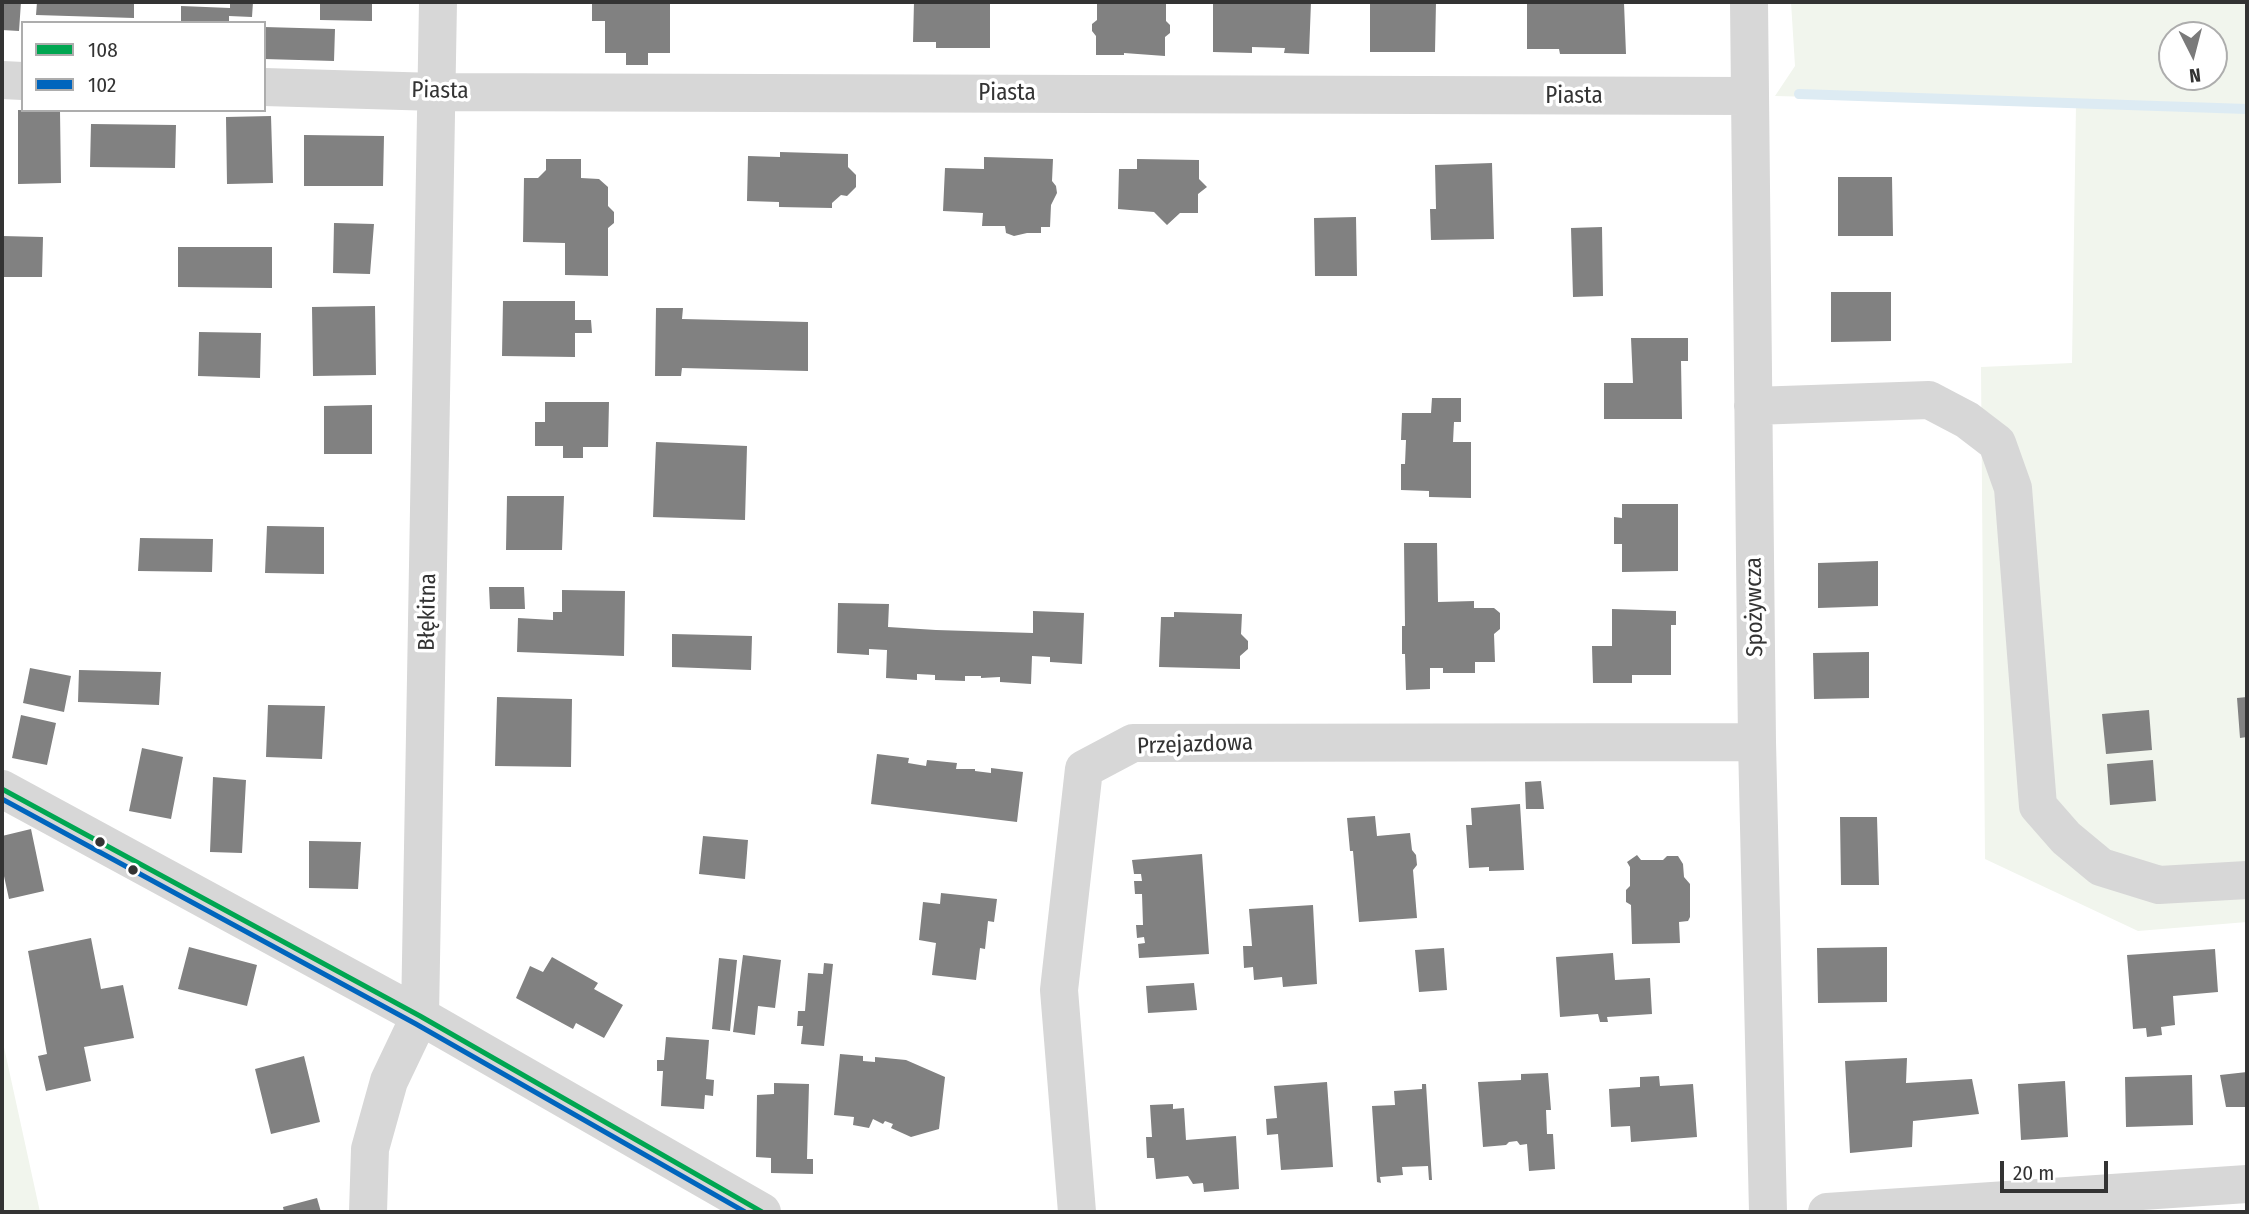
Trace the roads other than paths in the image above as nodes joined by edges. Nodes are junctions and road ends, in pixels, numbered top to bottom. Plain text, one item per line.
1 (438, 2) edge
2 (1749, 2) edge
3 (2, 80) edge
4 (21, 81) edge
5 (266, 87) edge
6 (437, 92) junction
7 (1749, 96) junction
8 (1753, 406) junction
9 (1757, 742) junction
10 (2, 789) edge
11 (2247, 880) edge
12 (420, 1016) junction
13 (2247, 1184) edge
14 (368, 1212) edge
15 (762, 1212) edge
16 (1077, 1212) edge
17 (1768, 1212) edge
18 (1827, 1212) edge

1 - 6 street, Błękitna
2 - 7 street, Spożywcza
3 - 4 street
5 - 6 street, Piasta
6 - 7 street, Piasta
6 - 12 street, Błękitna
7 - 8 street, Spożywcza
8 - 9 street, Spożywcza
8 - 11 street
9 - 16 street, Przejazdowa
9 - 17 street, Spożywcza
10 - 12 street
12 - 14 street, Błękitna
12 - 15 street
13 - 18 street

